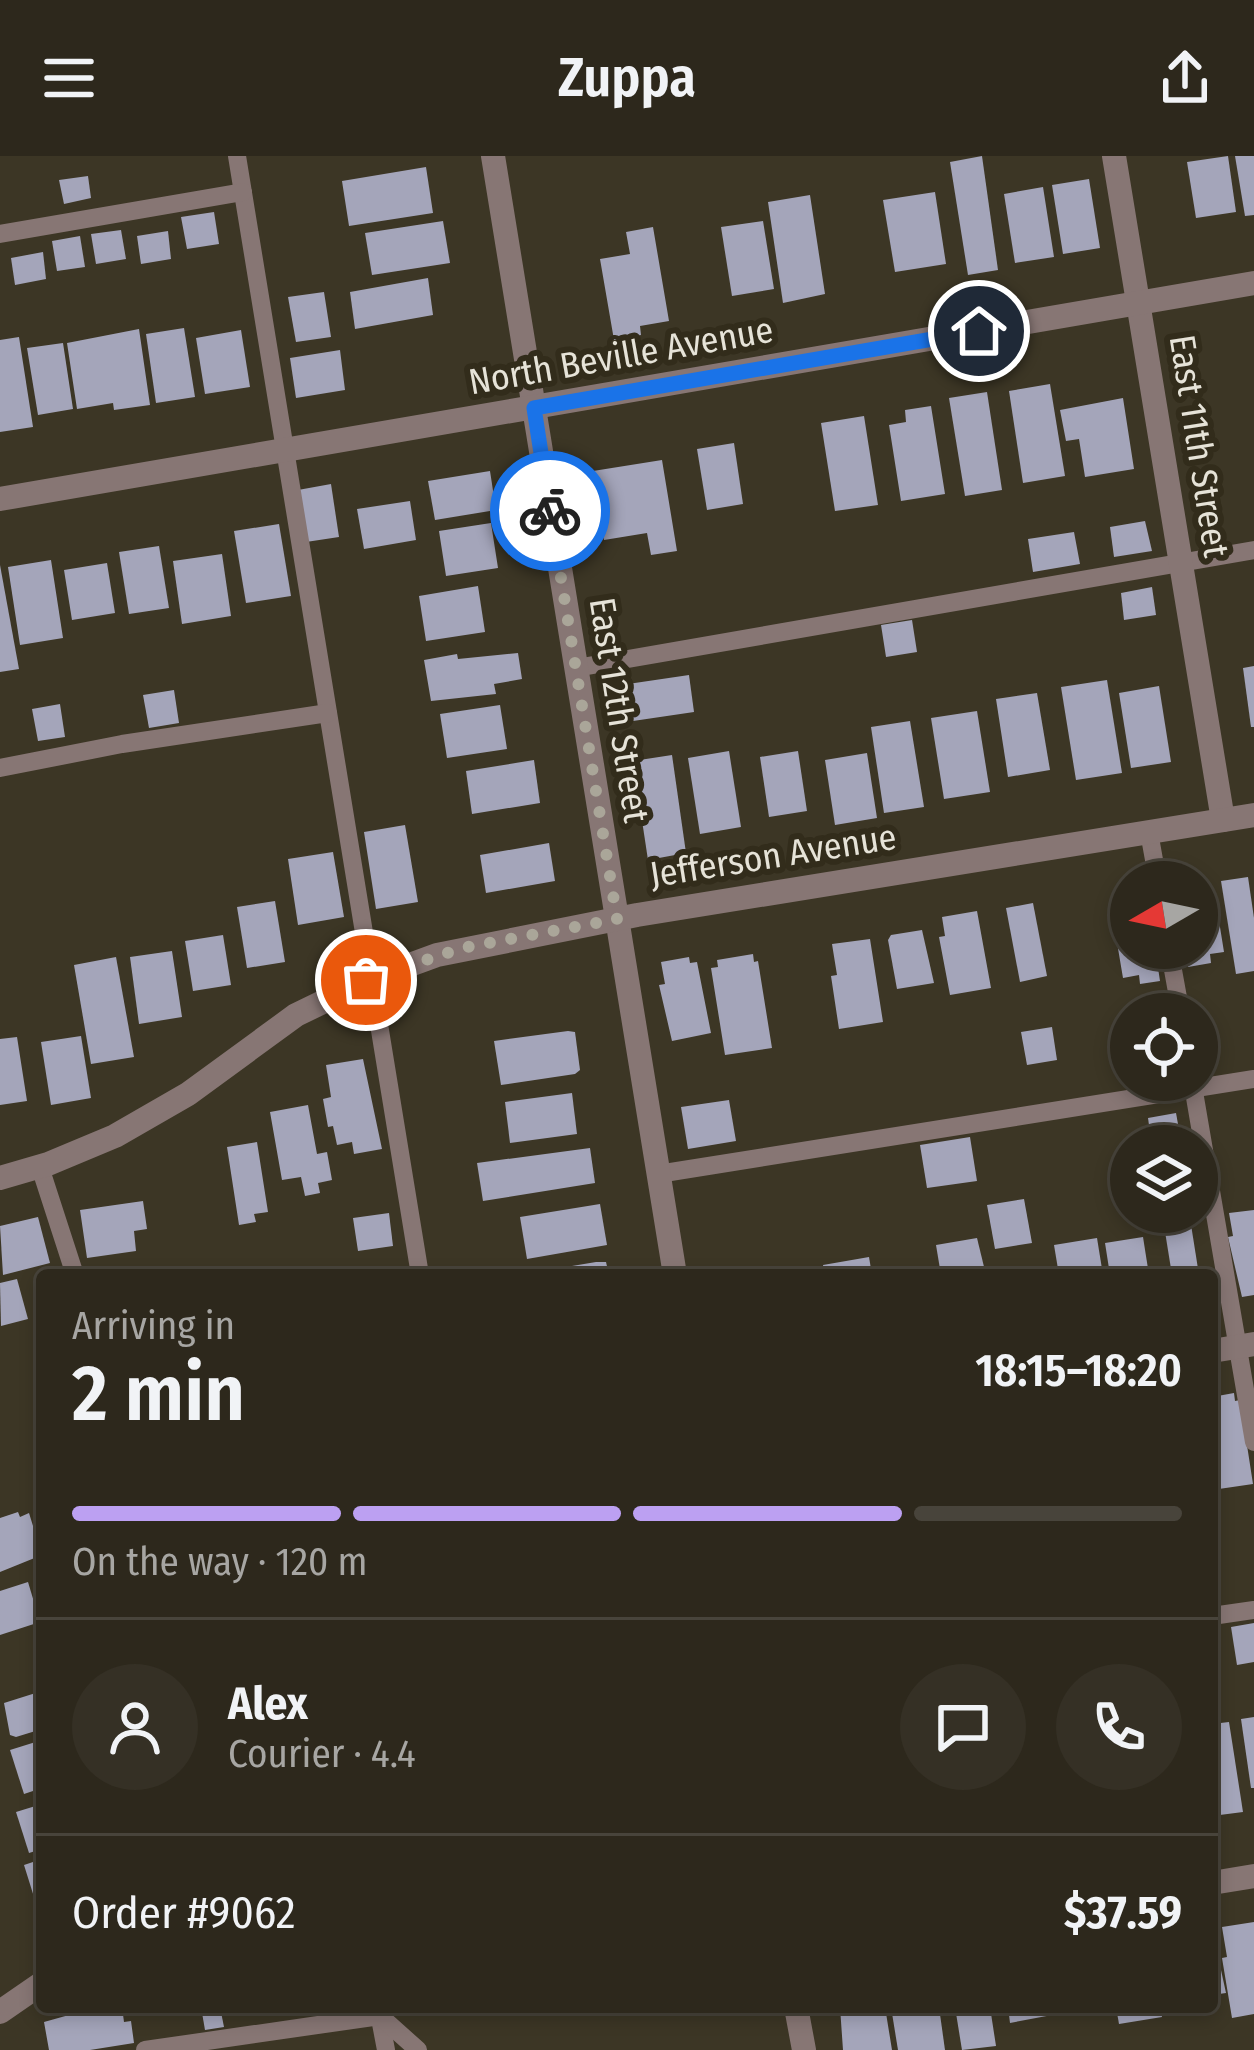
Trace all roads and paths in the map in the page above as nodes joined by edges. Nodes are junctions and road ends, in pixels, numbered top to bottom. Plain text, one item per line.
1 (237, 156) edge
2 (493, 156) edge
3 (1114, 156) edge
4 (243, 192) junction
5 (0, 233) edge
6 (1254, 283) edge
7 (1139, 303) junction
8 (534, 408) junction
9 (285, 450) junction
10 (0, 499) edge
11 (1254, 550) edge
12 (1181, 562) junction
13 (576, 668) junction
14 (328, 713) junction
15 (0, 768) edge
16 (1254, 815) edge
17 (1223, 820) junction
18 (1149, 832) junction
19 (1154, 861) edge
20 (617, 919) junction
21 (371, 979) junction
22 (1254, 1079) edge
23 (1218, 1082) edge
24 (1110, 1098) edge
25 (1196, 1101) edge
26 (40, 1167) junction
27 (658, 1174) junction
28 (0, 1178) edge
29 (73, 1269) edge
30 (419, 1269) edge
31 (674, 1269) edge
32 (1246, 1346) edge
33 (1254, 1442) edge
34 (1254, 1610) edge
35 (1218, 1615) edge
36 (1254, 1876) edge
37 (1218, 1882) edge
38 (36, 1987) edge
39 (0, 2012) edge
40 (367, 2013) edge
41 (379, 2013) edge
42 (381, 2013) edge
43 (797, 2013) edge
44 (145, 2050) edge
45 (386, 2050) edge
46 (418, 2050) edge
47 (804, 2050) edge

1 - 4 lane
2 - 8 street, East 12th Street
3 - 7 street, East 11th Street
4 - 5 lane
4 - 9 lane
6 - 7 street, North Beville Avenue
7 - 8 street, North Beville Avenue
7 - 12 street, East 11th Street
8 - 9 street, North Beville Avenue
8 - 13 street, East 12th Street
9 - 10 street, North Beville Avenue
9 - 14 lane
11 - 12 lane
12 - 13 lane
12 - 17 street, East 11th Street
13 - 20 street, East 12th Street
14 - 15 lane
14 - 21 lane
16 - 17 street, Jefferson Avenue
17 - 18 street, Jefferson Avenue
18 - 19 lane
18 - 20 street, Jefferson Avenue
20 - 21 street, Jefferson Avenue
20 - 27 street, East 12th Street
21 - 26 street, Jefferson Avenue
21 - 30 lane
22 - 23 lane
24 - 27 lane
25 - 32 lane
26 - 28 street, Jefferson Avenue
26 - 29 lane
27 - 31 street, East 12th Street
32 - 33 lane
34 - 35 lane
36 - 37 street
38 - 39 street
40 - 44 lane
41 - 45 lane
42 - 46 lane
43 - 47 street

